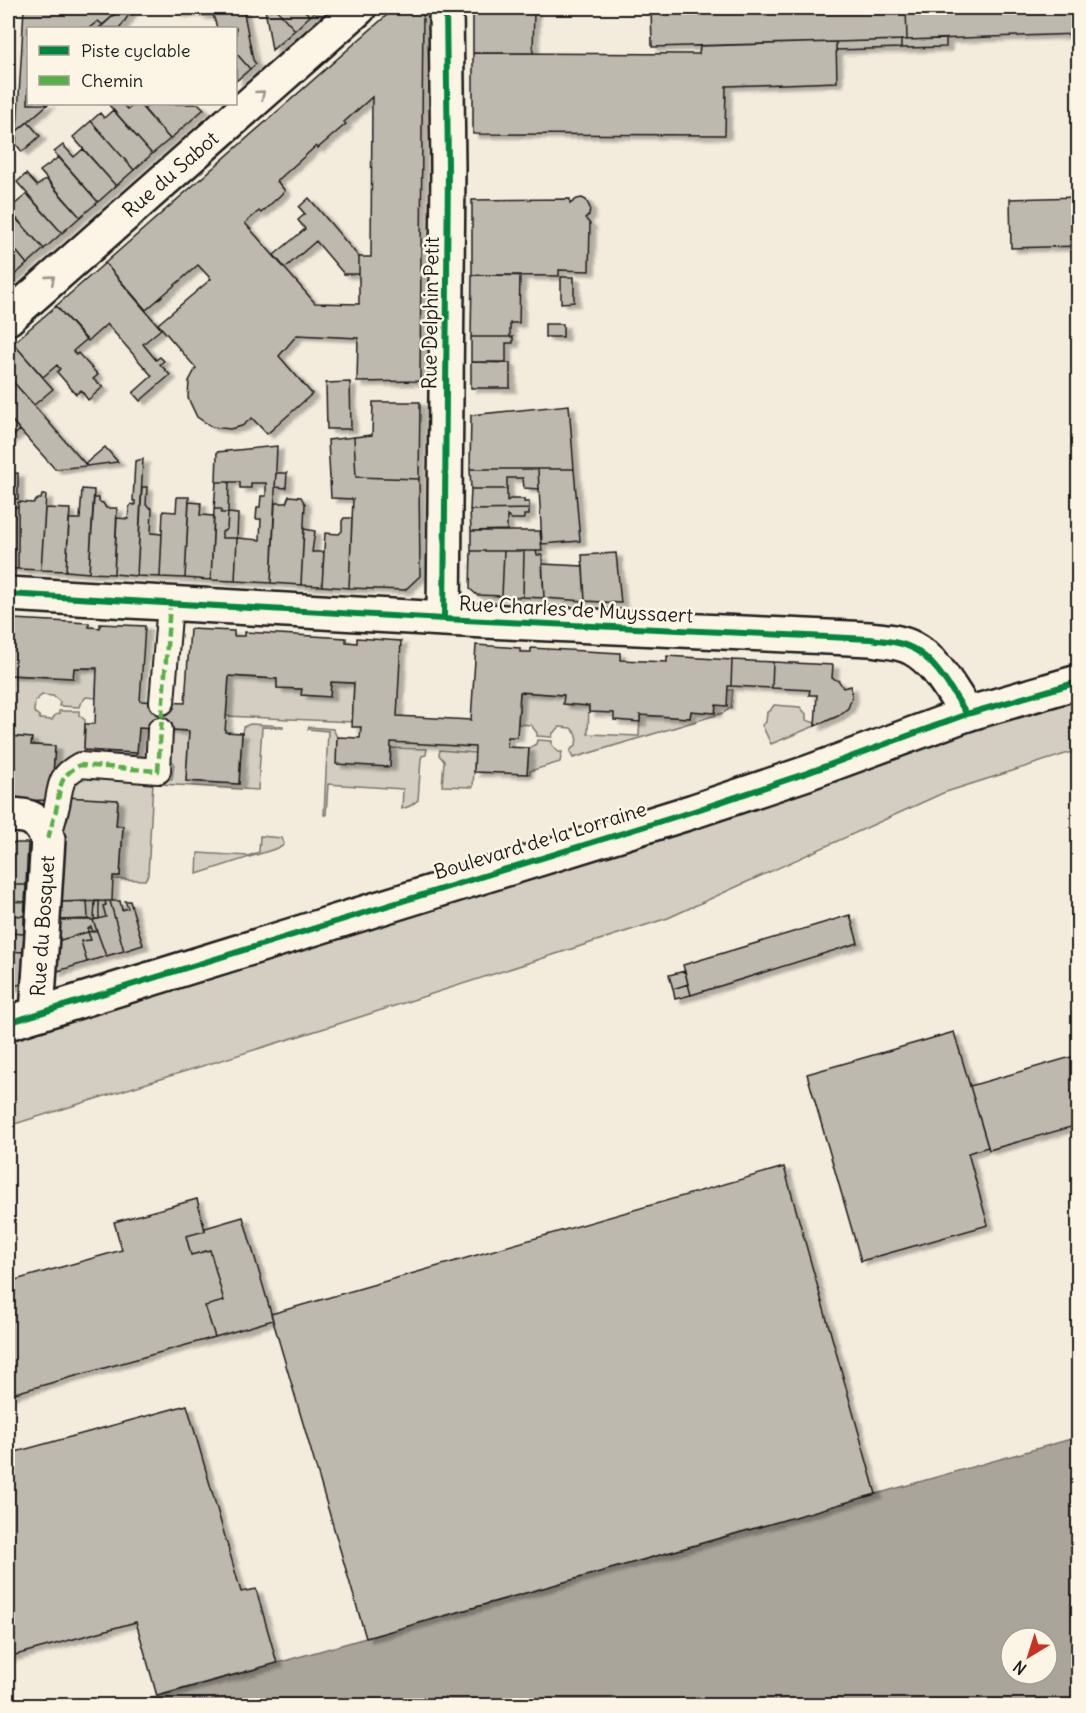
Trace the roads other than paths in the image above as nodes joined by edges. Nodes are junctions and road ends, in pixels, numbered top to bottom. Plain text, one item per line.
1 (359, 8) edge
2 (446, 8) edge
3 (8, 318) edge
4 (8, 594) edge
5 (170, 604) junction
6 (444, 619) junction
7 (1078, 682) edge
8 (162, 702) dead end
9 (967, 714) junction
10 (160, 729) dead end
11 (8, 815) edge
12 (48, 839) junction
13 (22, 1018) edge

3 -> 1 street, Rue du Sabot
2 - 6 street, Rue Delphin Petit
4 - 5 street, Rue Charles de Muyssaert
5 - 6 street, Rue Charles de Muyssaert
5 - 8 street
6 - 9 street, Rue Charles de Muyssaert
7 - 9 street, Boulevard de la Lorraine
9 - 13 street, Boulevard de la Lorraine
10 - 12 street
11 - 12 street
12 - 13 street, Rue du Bosquet

